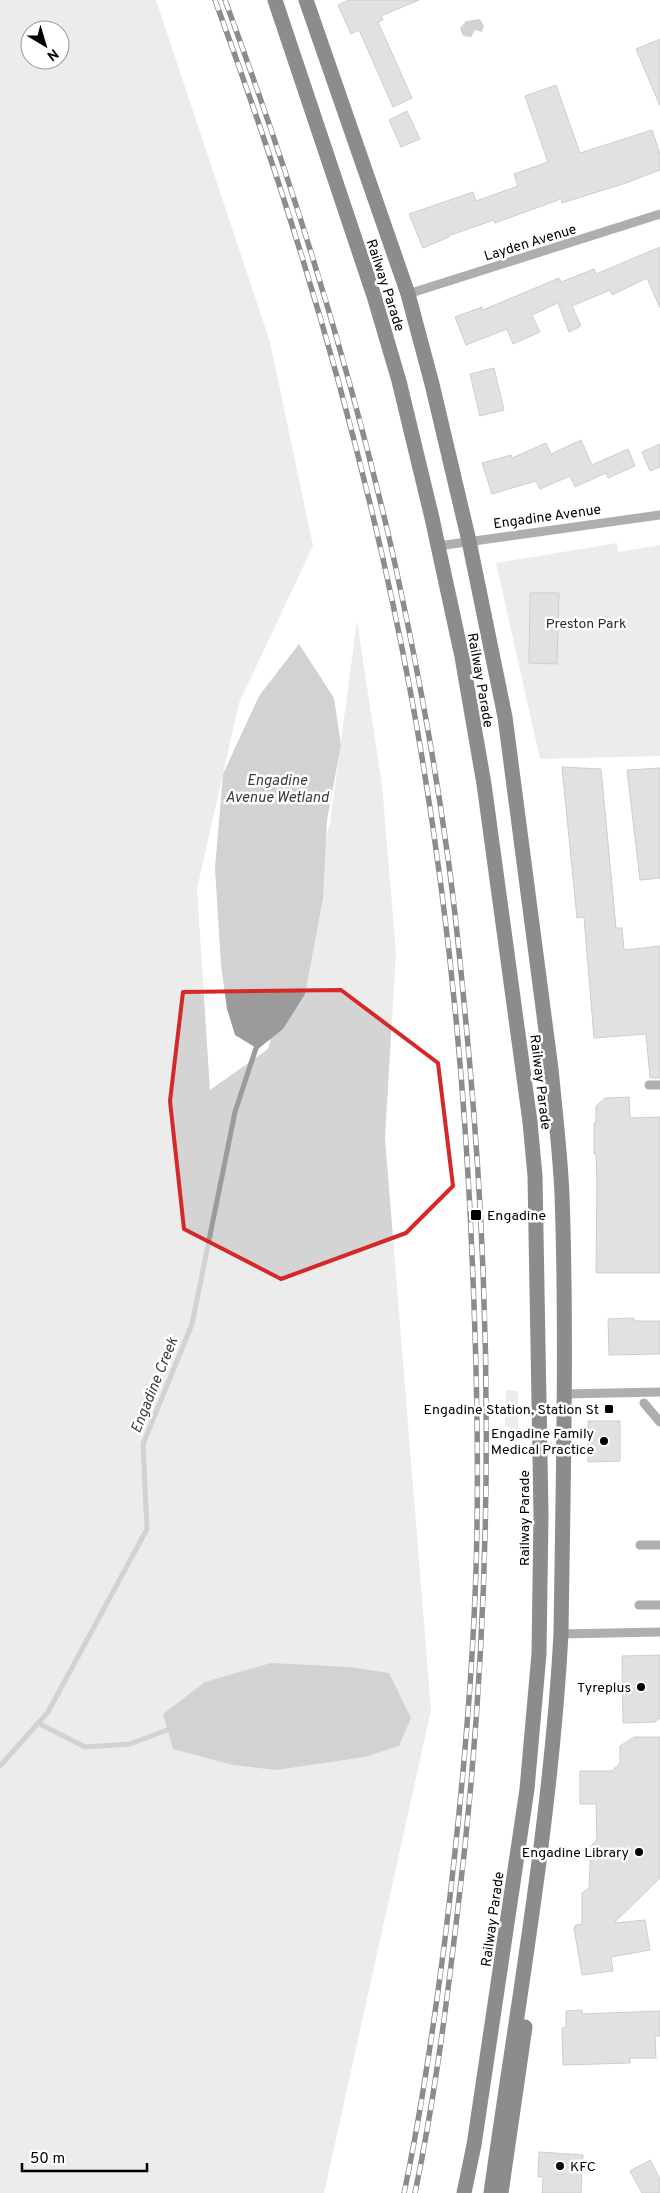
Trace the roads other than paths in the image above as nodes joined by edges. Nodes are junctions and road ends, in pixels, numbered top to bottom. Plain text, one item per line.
1 (275, 0) edge
2 (306, 0) edge
3 (660, 214) edge
4 (408, 294) junction
5 (660, 515) edge
6 (469, 540) junction
7 (438, 546) junction
8 (649, 1085) dead end
9 (660, 1085) edge
10 (660, 1392) edge
11 (563, 1394) junction
12 (644, 1404) dead end
13 (660, 1422) edge
14 (640, 1545) dead end
15 (660, 1545) edge
16 (639, 1605) dead end
17 (660, 1605) edge
18 (660, 1632) edge
19 (561, 1634) junction
20 (528, 1933) junction
21 (464, 2193) edge
22 (491, 2193) edge
23 (501, 2193) edge

1 - 7 highway, Railway Parade
2 - 4 highway, Railway Parade
3 - 4 street, Layden Avenue
4 - 6 highway, Railway Parade
5 - 6 street, Engadine Avenue
6 - 7 street, Engadine Avenue
6 - 11 highway, Railway Parade
7 - 21 highway, Railway Parade
8 - 9 street
10 - 11 street
11 - 19 highway, Railway Parade
12 - 13 street
14 - 15 street
16 - 17 street
18 - 19 street
19 - 20 highway, Railway Parade
20 - 22 highway, Railway Parade
20 - 23 highway

